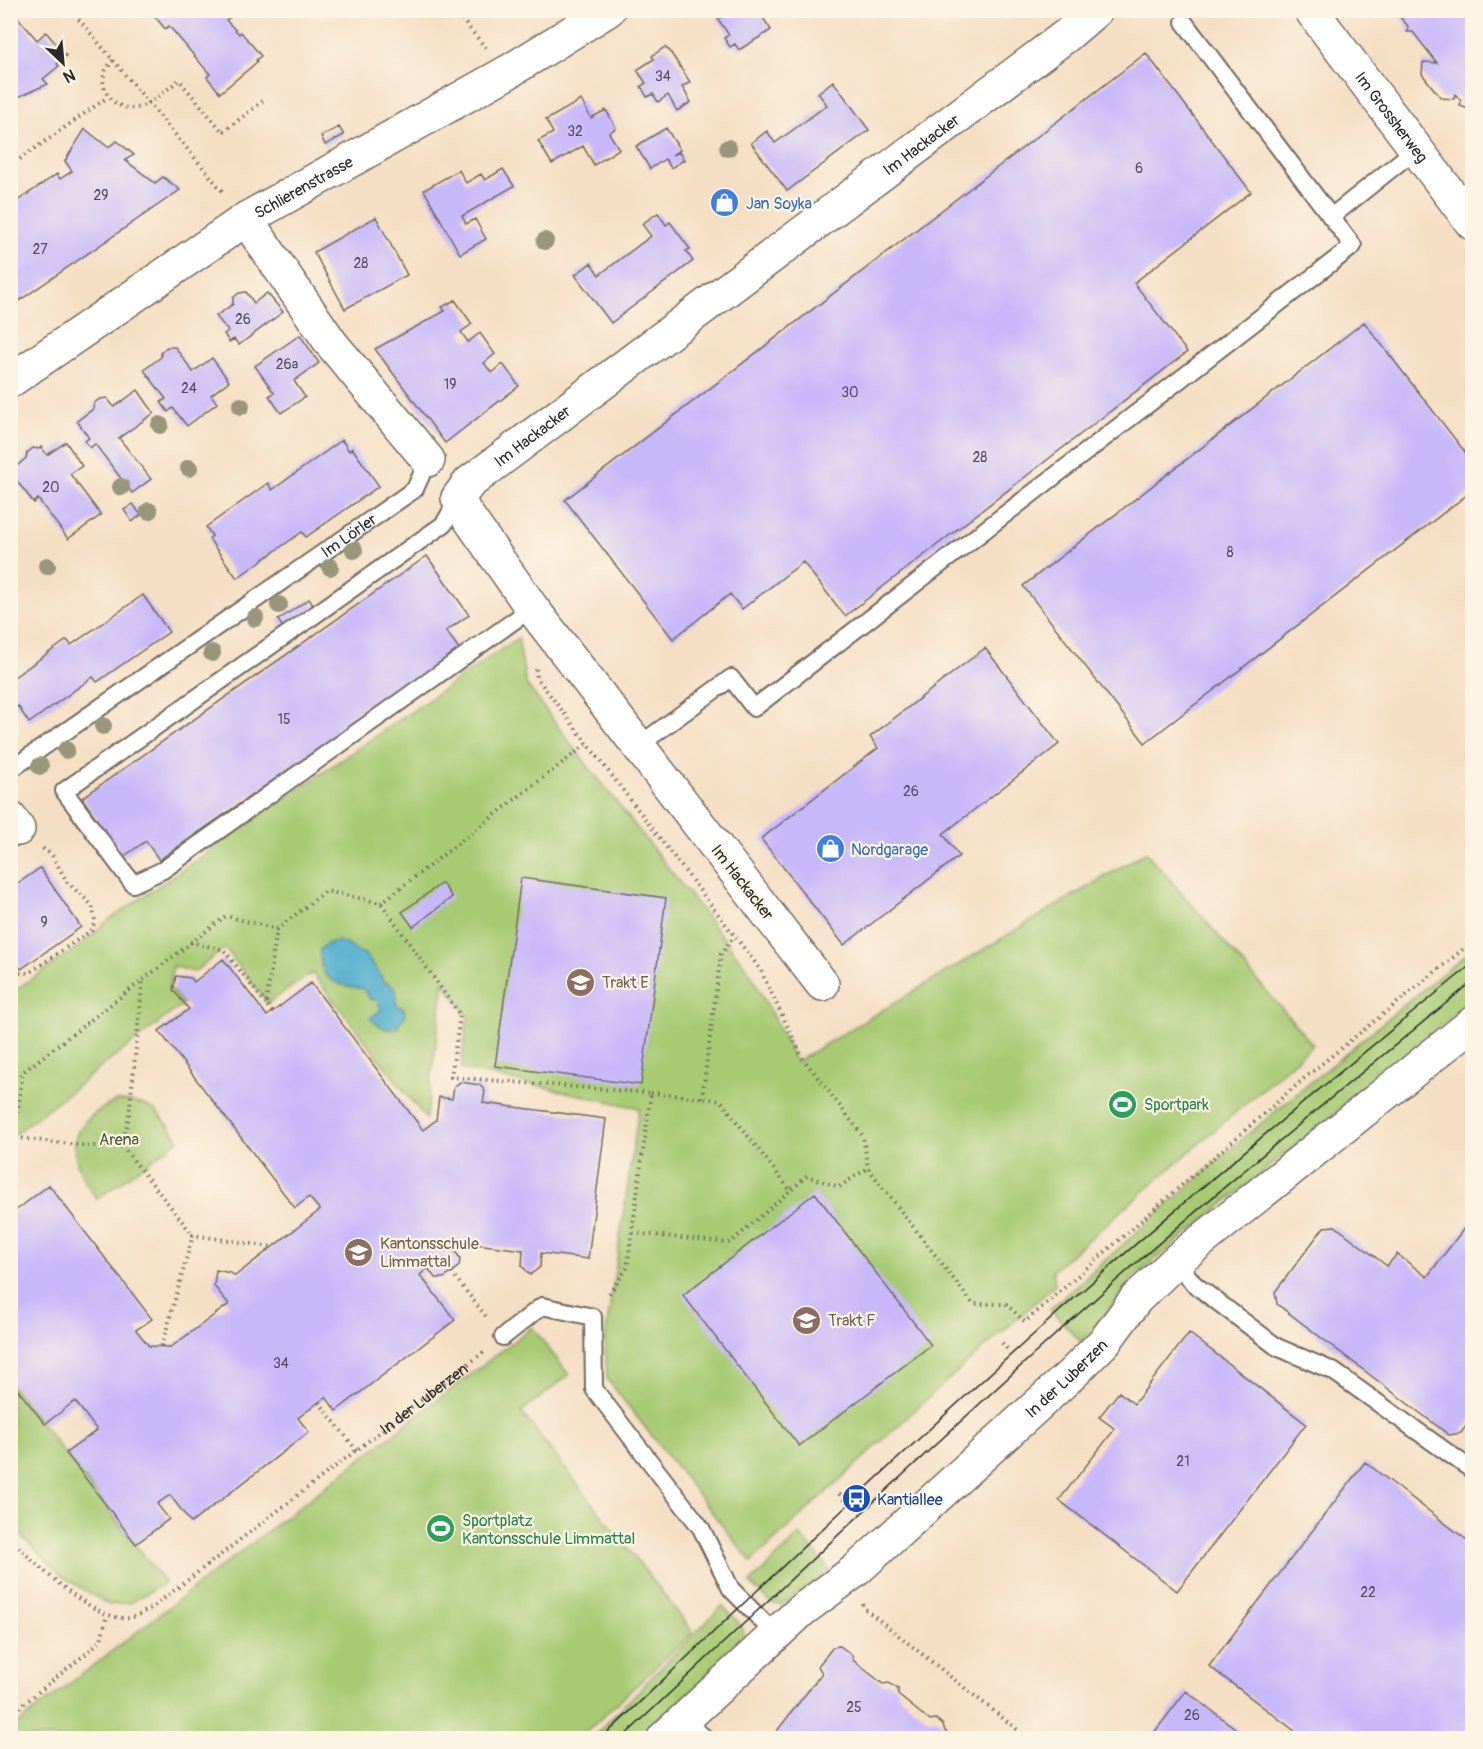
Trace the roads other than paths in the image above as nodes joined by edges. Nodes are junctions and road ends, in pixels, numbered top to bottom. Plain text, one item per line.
1 (608, 10) edge
2 (1096, 10) edge
3 (1311, 10) edge
4 (1184, 22) dead end
5 (1416, 149) junction
6 (238, 210) junction
7 (1469, 210) edge
8 (1331, 217) junction
9 (10, 381) edge
10 (428, 460) joint
11 (458, 498) junction
12 (524, 614) junction
13 (638, 746) junction
14 (10, 770) edge
15 (822, 984) dead end
16 (1473, 1024) edge
17 (1176, 1261) junction
18 (503, 1337) road end
19 (1473, 1470) edge
20 (775, 1634) junction
21 (684, 1732) edge

1 - 6 street, Schlierenstrasse
2 - 11 street, Im Hackacker
3 - 5 street, Im Grossherweg
4 - 8 lane
5 - 7 street, Im Grossherweg
5 - 8 lane
6 - 9 street, Schlierenstrasse
6 - 10 street, Im Lörler
8 - 13 lane
10 - 14 lane, Im Lörler
11 - 12 street, Im Hackacker
11 - 12 lane
12 - 13 street, Im Hackacker
13 - 15 street, Im Hackacker
16 - 17 street, In der Luberzen
17 - 19 lane
17 - 20 street, In der Luberzen
18 - 20 lane
20 - 21 street, In der Luberzen

